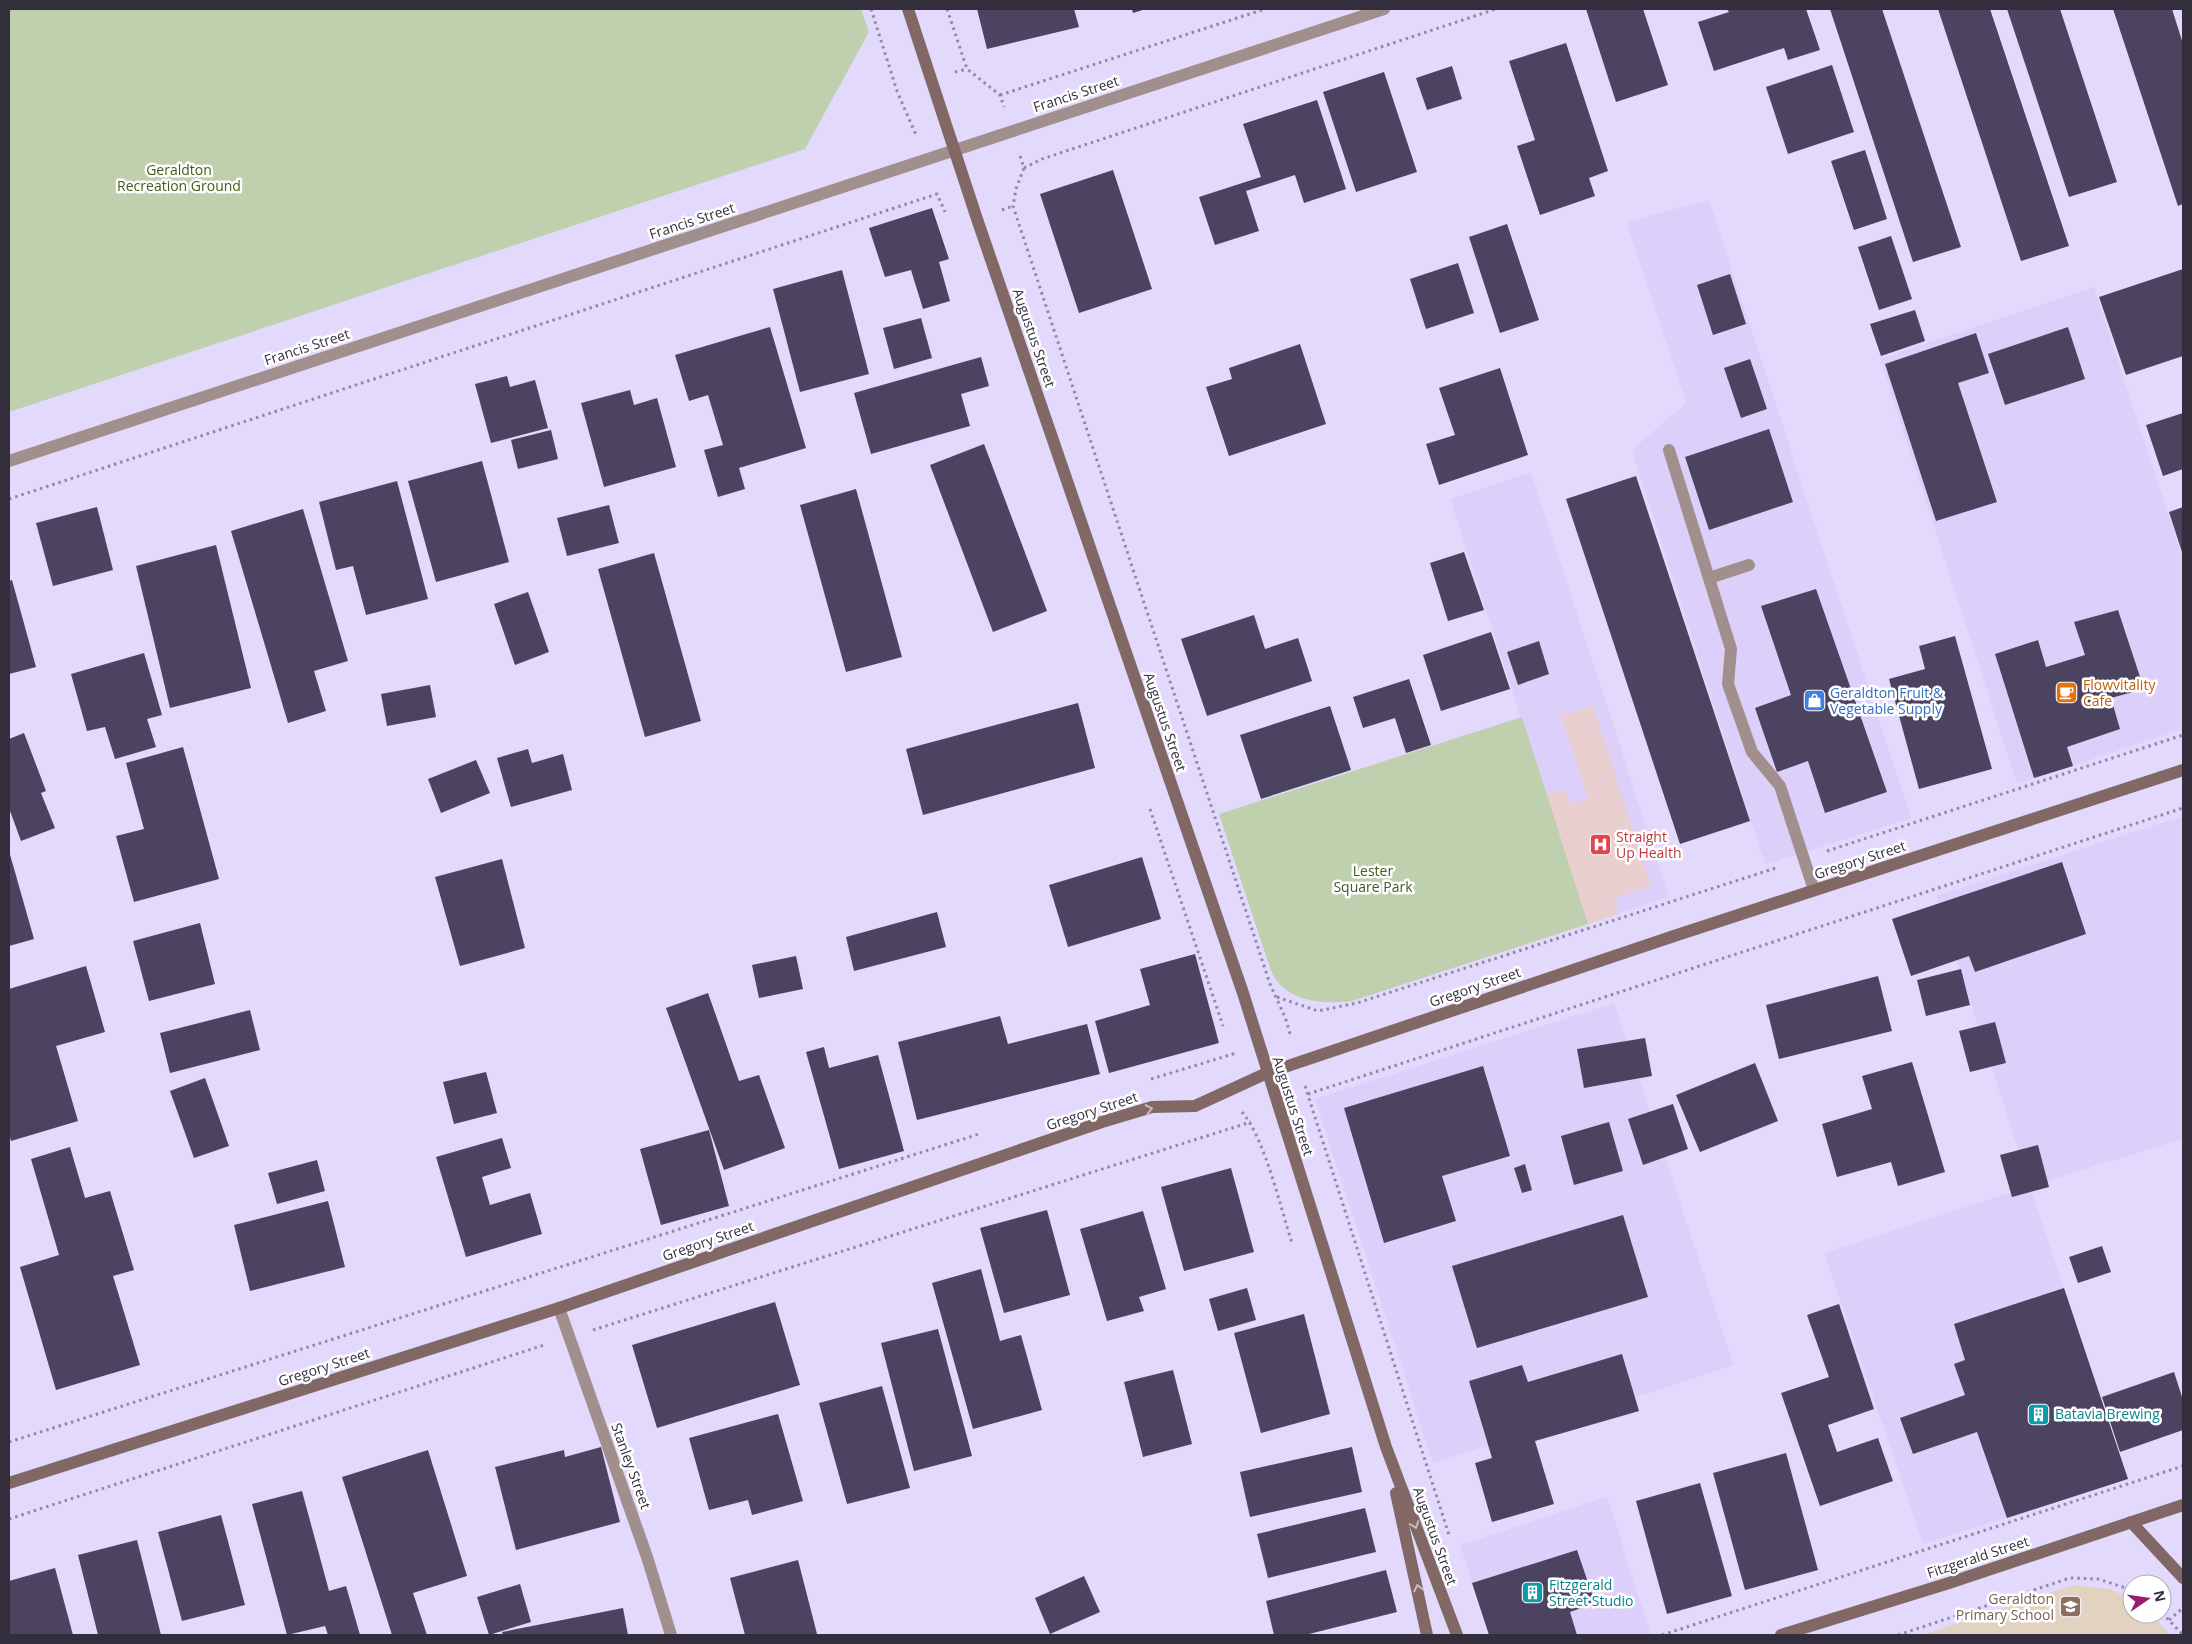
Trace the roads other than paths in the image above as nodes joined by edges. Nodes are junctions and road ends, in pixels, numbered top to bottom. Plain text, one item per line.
1 (908, 9) edge
2 (1384, 9) edge
3 (954, 150) junction
4 (1669, 450) dead end
5 (9, 461) edge
6 (1749, 565) dead end
7 (1709, 578) junction
8 (2183, 770) edge
9 (1814, 890) junction
10 (1267, 1073) junction
11 (559, 1308) junction
12 (1386, 1446) junction
13 (9, 1483) edge
14 (2183, 1505) edge
15 (2131, 1522) junction
16 (2183, 1578) edge
17 (671, 1635) edge
18 (1427, 1635) edge
19 (1457, 1635) edge
20 (1781, 1635) edge

1 - 3 street, Augustus Street
2 - 3 street, Francis Street
3 - 5 street, Francis Street
3 - 10 street, Augustus Street
4 - 7 street
6 - 7 street
7 - 9 street
8 - 9 street, Gregory Street
9 - 10 street, Gregory Street
11 -> 10 street, Gregory Street
10 - 12 street, Augustus Street
11 - 13 street, Gregory Street
11 - 17 street, Stanley Street
18 -> 12 street, Augustus Street
12 -> 19 street, Augustus Street
14 - 15 street, Fitzgerald Street
15 - 16 street
15 - 20 street, Fitzgerald Street

